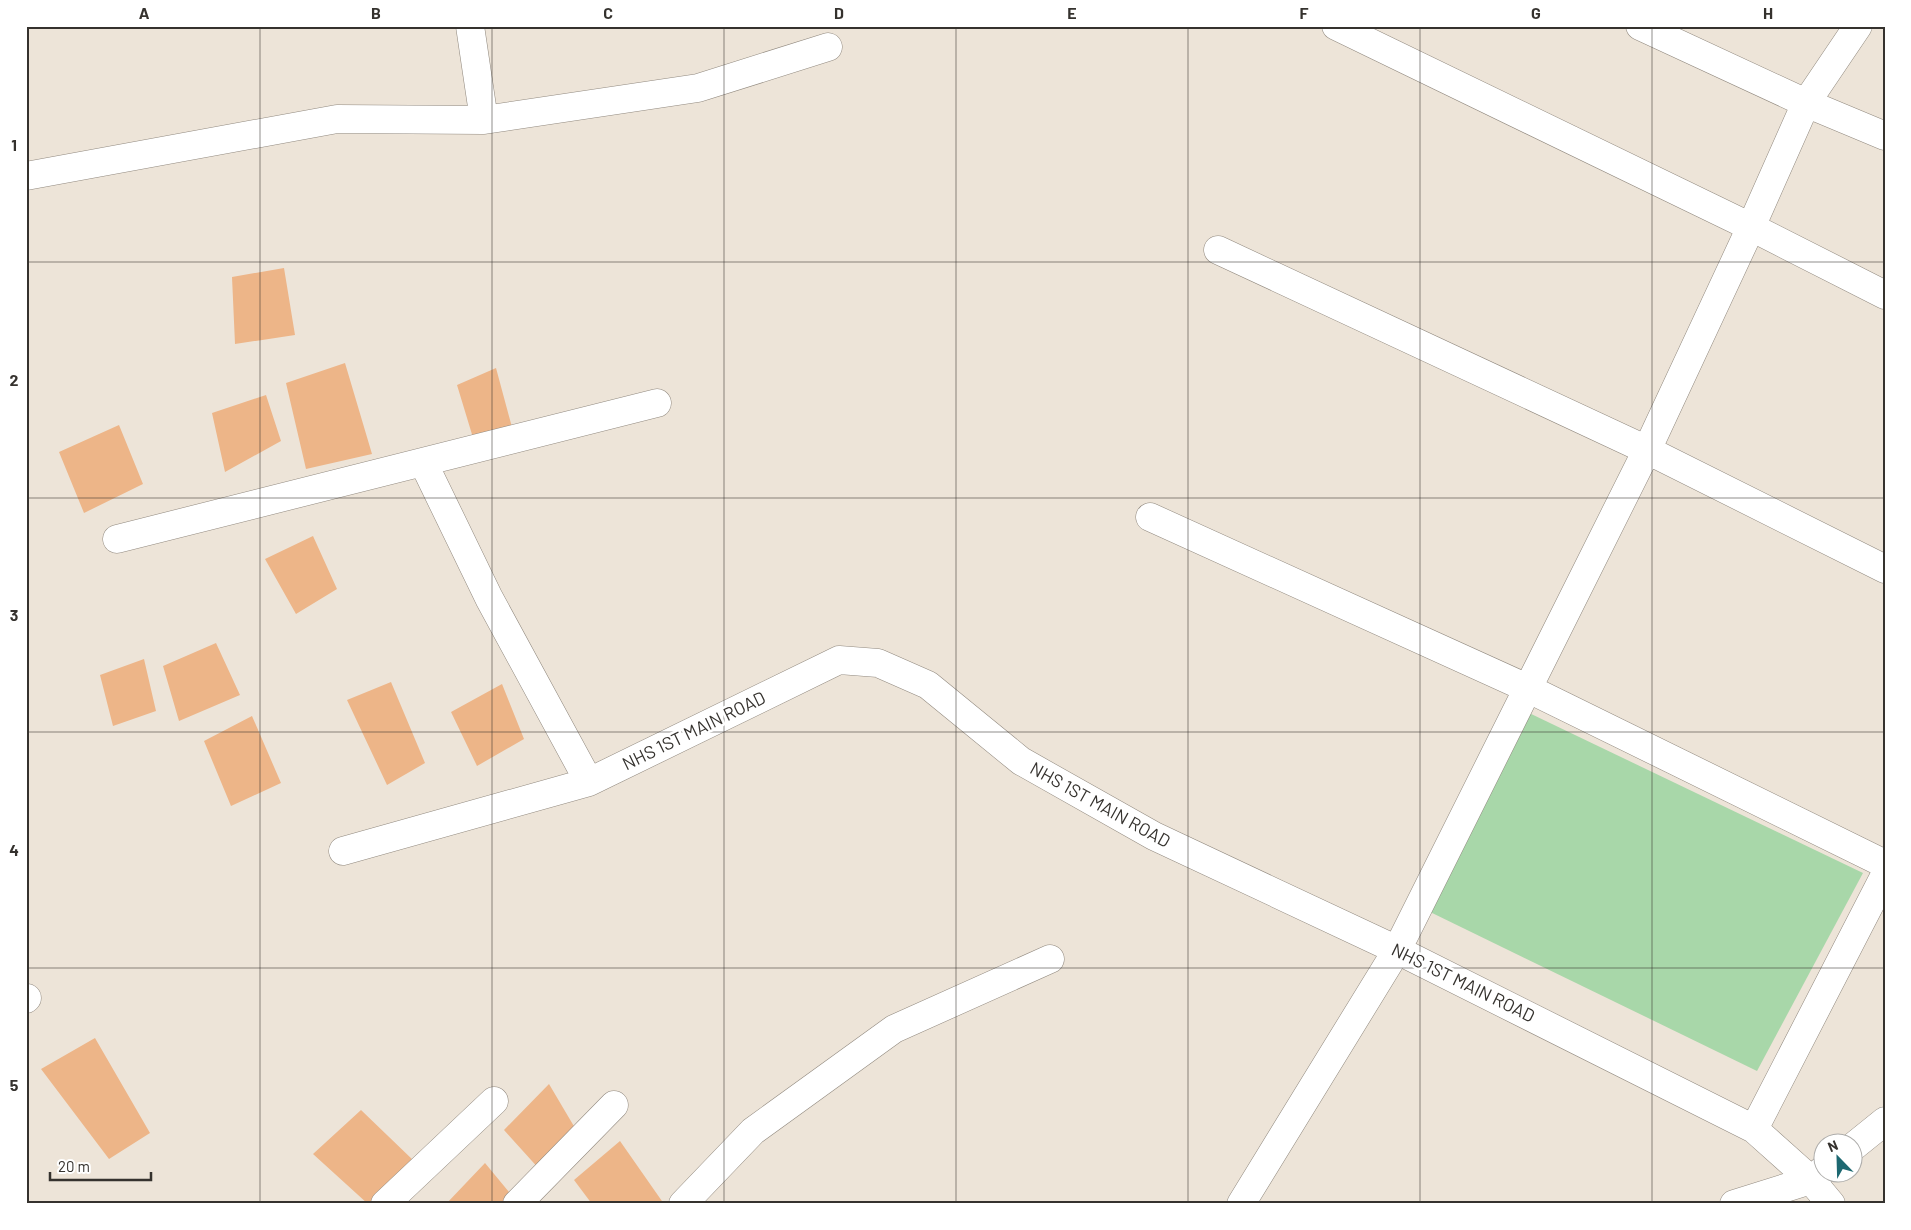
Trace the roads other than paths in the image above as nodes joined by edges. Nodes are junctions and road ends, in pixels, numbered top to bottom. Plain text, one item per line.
1 (470, 26) edge
2 (1336, 26) edge
3 (1640, 26) edge
4 (1858, 26) edge
5 (828, 47) dead end
6 (1806, 103) junction
7 (484, 120) junction
8 (1885, 136) edge
9 (26, 176) edge
10 (1751, 227) junction
11 (1218, 250) dead end
12 (1885, 295) edge
13 (657, 403) dead end
14 (1647, 450) junction
15 (423, 462) junction
16 (1150, 517) dead end
17 (117, 539) dead end
18 (1885, 569) edge
19 (1527, 688) junction
20 (590, 782) junction
21 (343, 851) dead end
22 (1885, 864) edge
23 (1885, 875) edge
24 (1397, 950) junction
25 (1050, 959) dead end
26 (494, 1101) dead end
27 (614, 1105) dead end
28 (1885, 1121) edge
29 (1754, 1129) junction
30 (1864, 1138) edge
31 (1814, 1173) edge
32 (1814, 1176) edge
33 (1820, 1182) edge
34 (385, 1204) edge
35 (517, 1204) edge
36 (683, 1204) edge
37 (1241, 1204) edge
38 (1734, 1204) edge
39 (1831, 1204) edge

1 - 7 street
2 - 10 street
3 - 6 street
4 - 6 street
5 - 7 street
6 - 8 street
6 - 10 street
7 - 9 street
10 - 12 street
10 - 14 street
11 - 14 street
13 - 15 street
14 - 18 street
14 - 19 street
15 - 17 street
15 - 20 street
16 - 19 street
19 - 22 street
19 - 24 street
20 - 21 street, NHS 1ST MAIN ROAD
20 - 24 street, NHS 1ST MAIN ROAD
23 - 29 street
24 - 29 street, NHS 1ST MAIN ROAD
24 - 37 street
25 - 36 street
26 - 34 street
27 - 35 street
28 - 30 street
29 - 31 street, NHS 1ST MAIN ROAD
32 - 38 street
33 - 39 street, NHS 1ST MAIN ROAD

